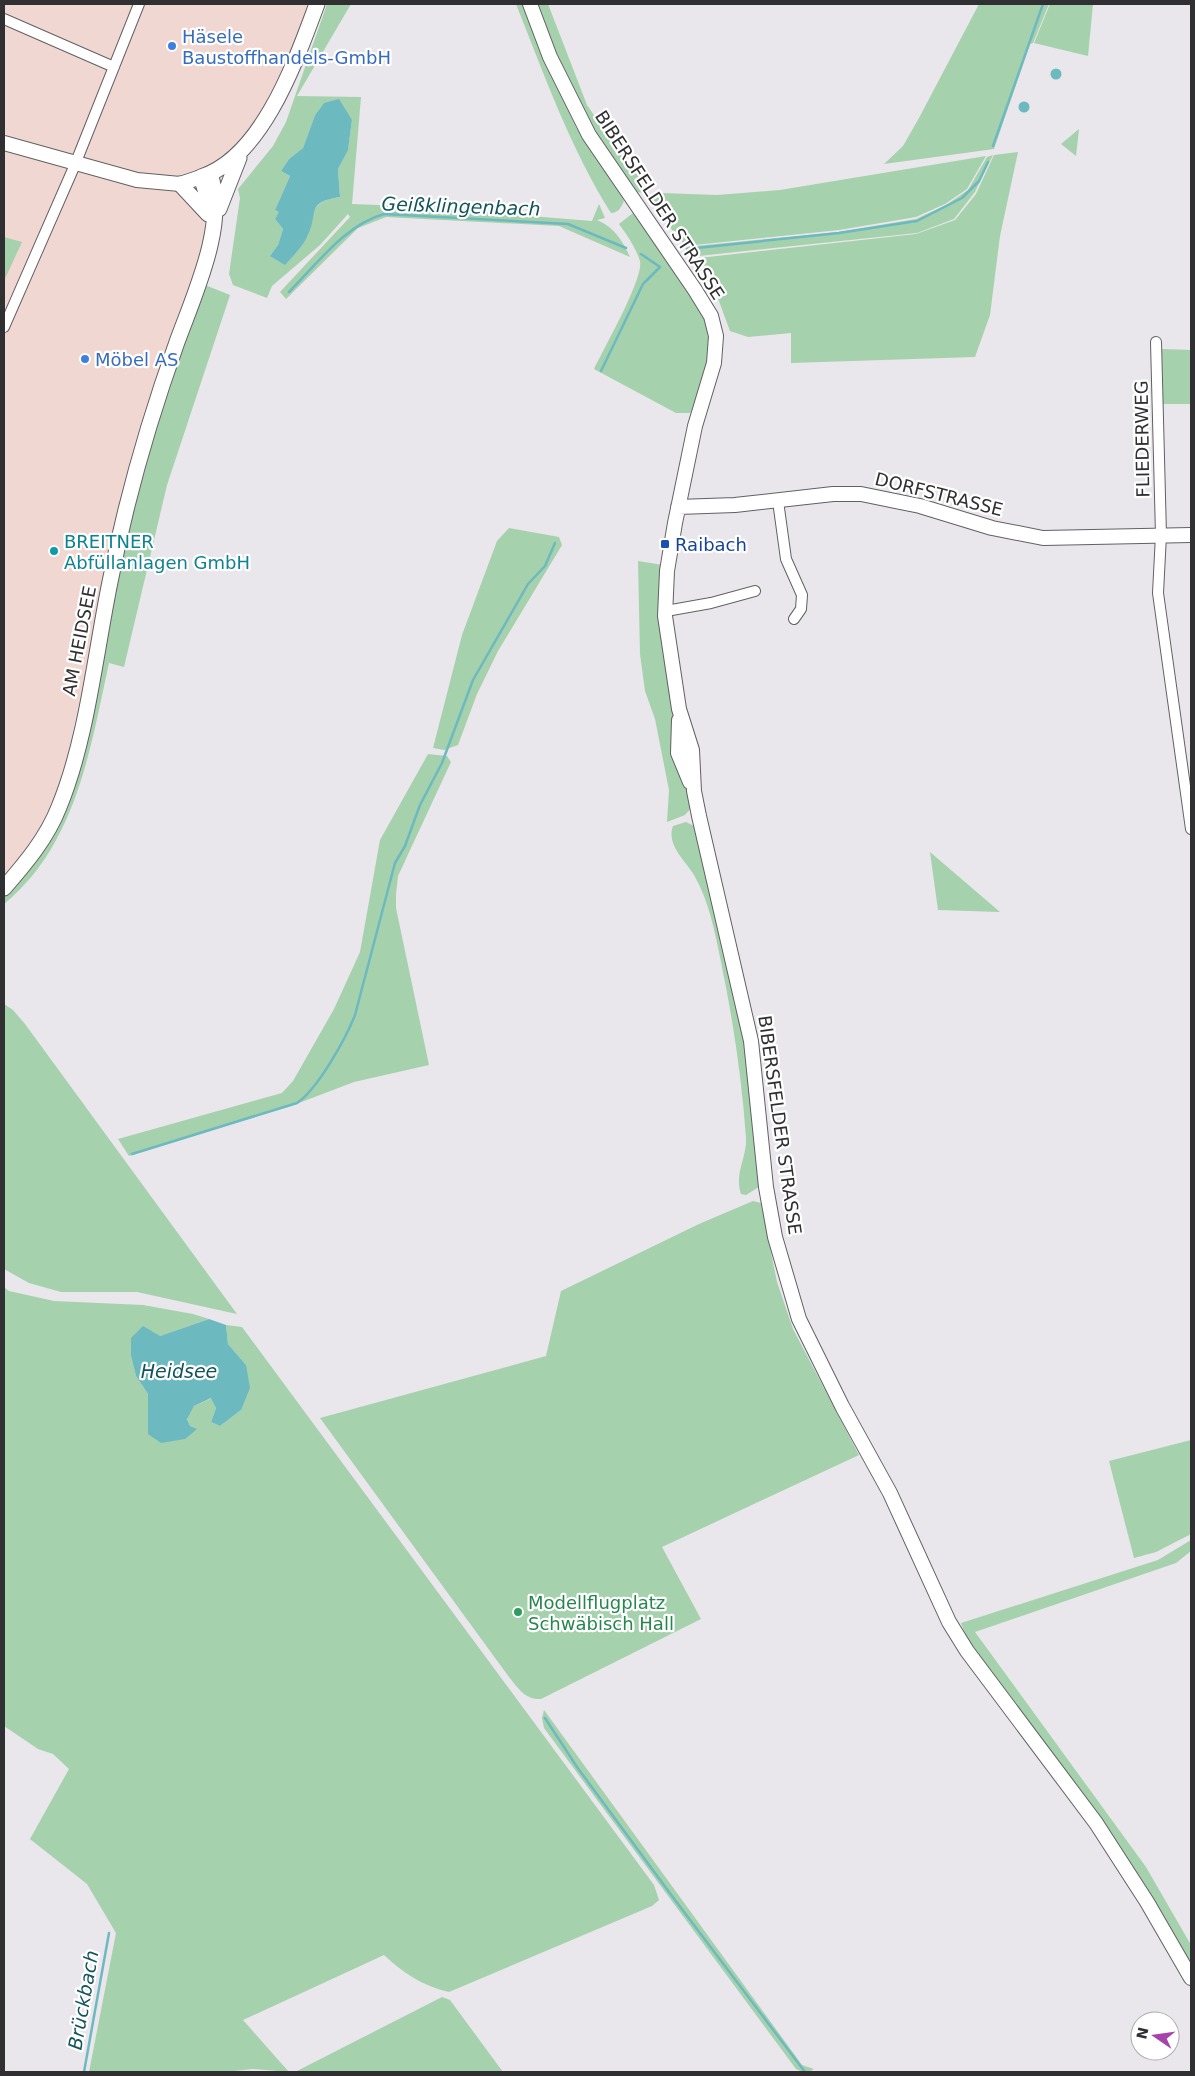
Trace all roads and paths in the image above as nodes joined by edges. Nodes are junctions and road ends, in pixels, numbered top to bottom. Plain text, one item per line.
1 (140, 4) edge
2 (318, 4) edge
3 (530, 4) edge
4 (4, 19) edge
5 (114, 67) junction
6 (4, 142) edge
7 (241, 152) junction
8 (76, 162) junction
9 (205, 176) junction
10 (180, 184) junction
11 (214, 218) junction
12 (4, 327) edge
13 (1156, 342) dead end
14 (778, 501) junction
15 (678, 507) junction
16 (1161, 535) junction
17 (1191, 535) edge
18 (756, 591) dead end
19 (666, 611) junction
20 (794, 619) dead end
21 (1191, 829) edge
22 (4, 888) edge
23 (1191, 1978) edge

1 - 5 street
2 - 7 main road
3 - 15 street, BIBERSFELDER STRASSE
4 - 5 street
5 - 8 street
6 - 8 street
7 - 9 main road
7 - 11 main road
8 - 10 street
8 - 12 street
9 - 10 street
9 - 11 main road, AM HEIDSEE
10 - 11 main road
11 - 22 main road, AM HEIDSEE
13 - 16 street, FLIEDERWEG
14 - 15 street, DORFSTRASSE
14 - 16 street, DORFSTRASSE
14 - 20 street
15 - 19 street, BIBERSFELDER STRASSE
16 - 17 street, DORFSTRASSE
16 - 21 street, FLIEDERWEG
18 - 19 street
19 - 23 street, BIBERSFELDER STRASSE

